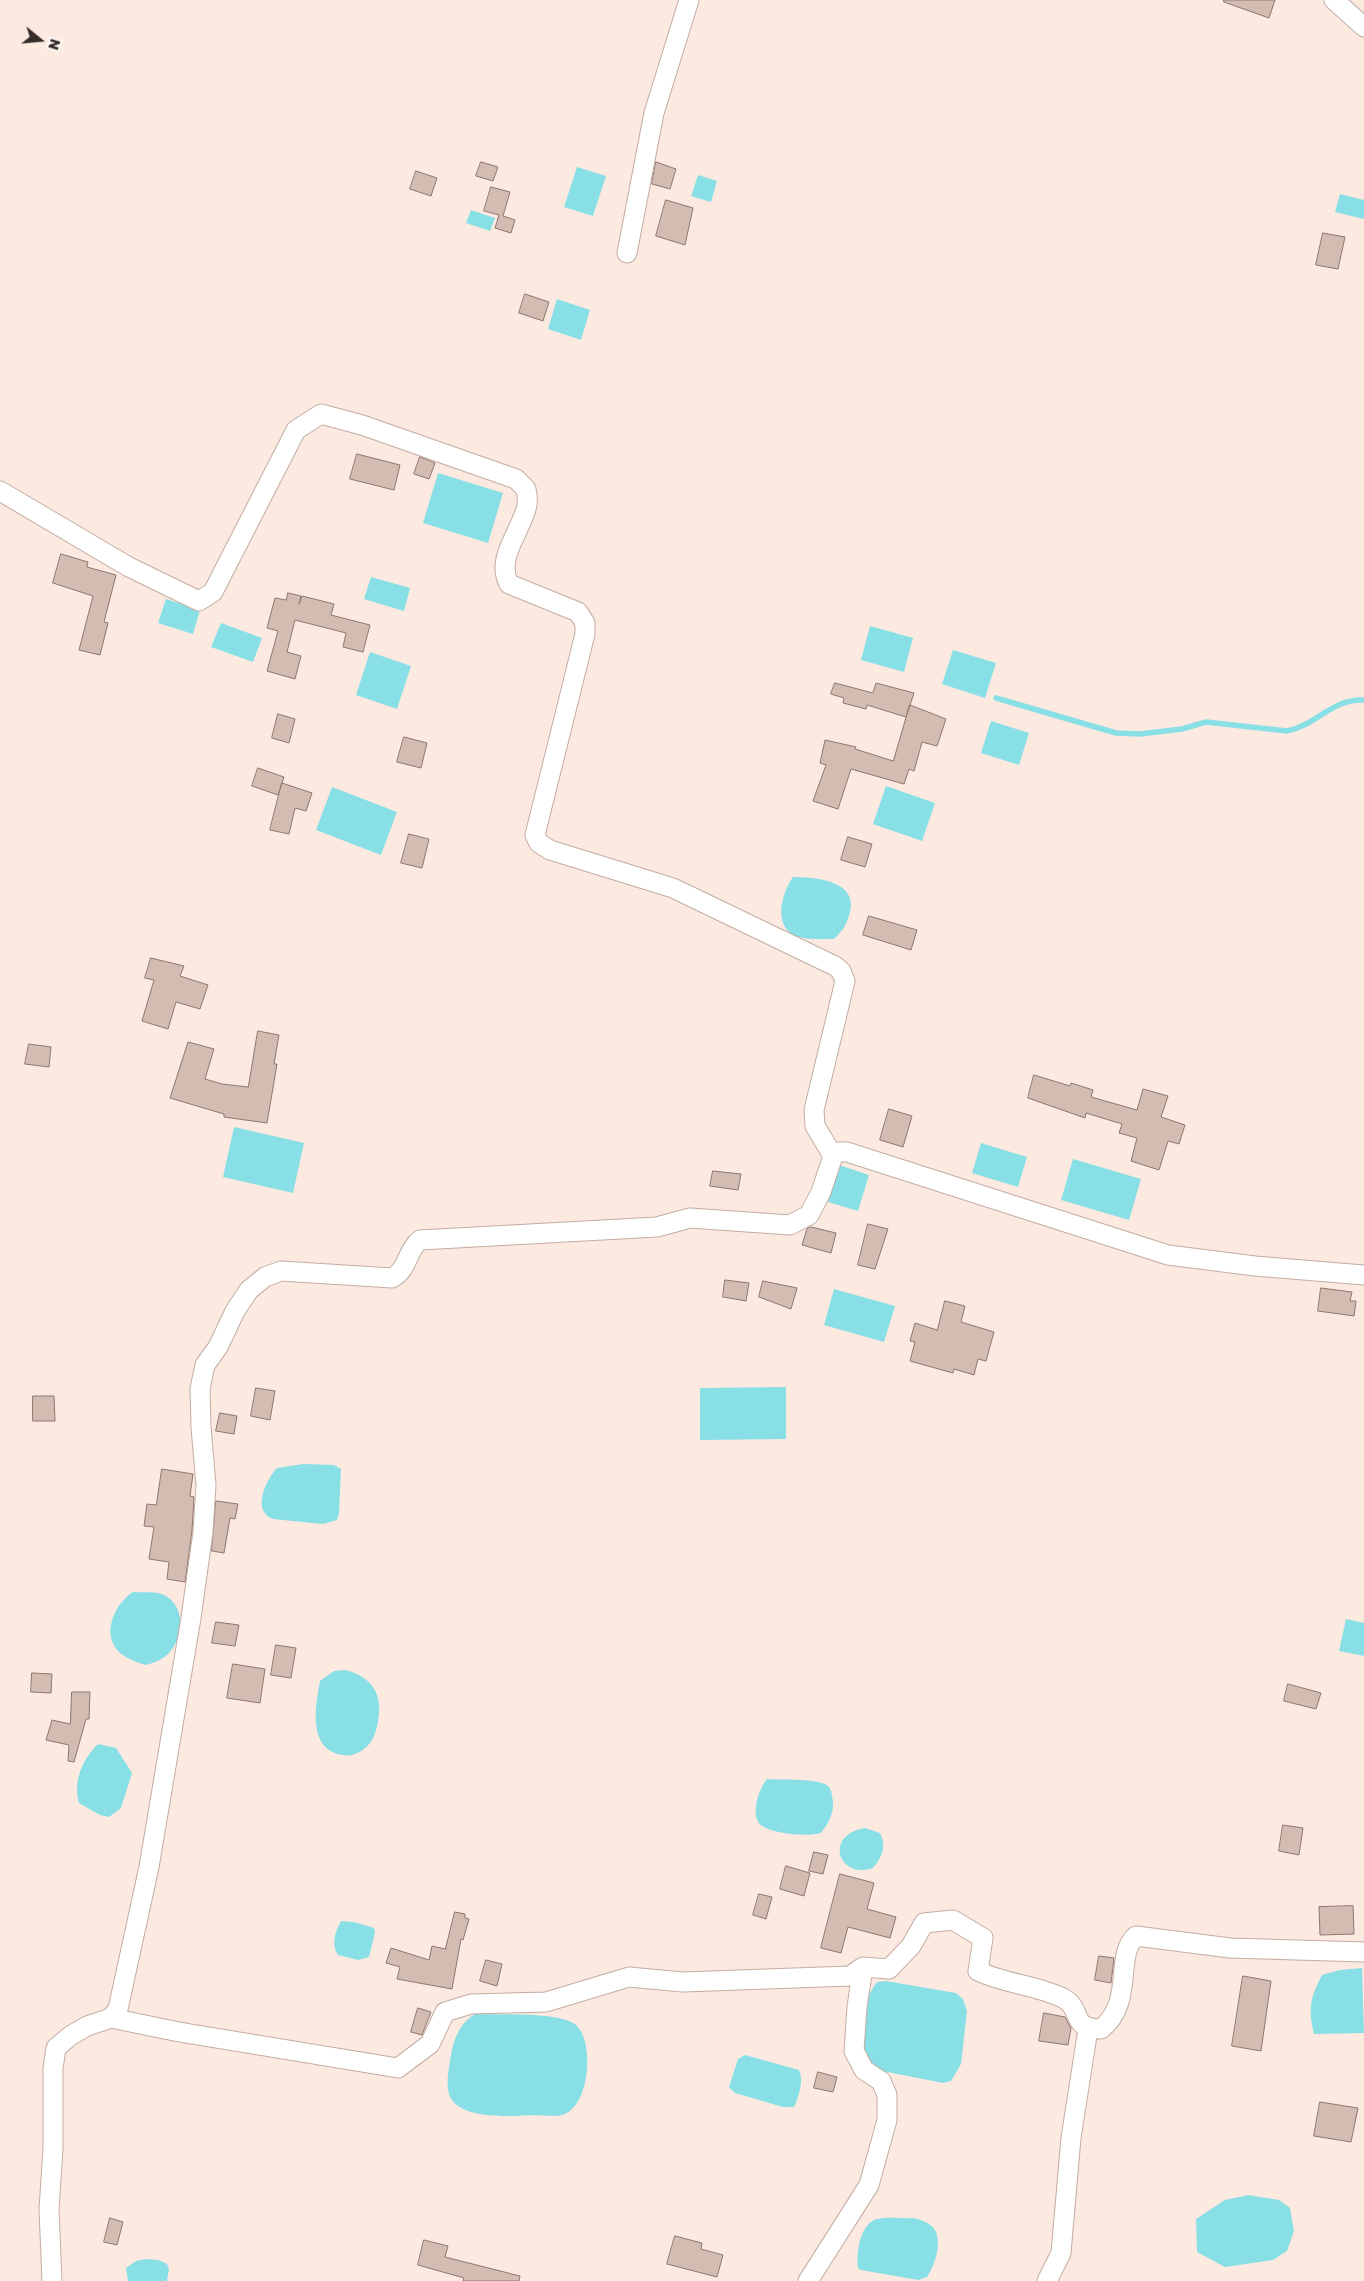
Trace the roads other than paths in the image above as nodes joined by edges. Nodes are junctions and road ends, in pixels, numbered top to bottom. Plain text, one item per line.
1 (689, 0) edge
2 (1334, 0) edge
3 (1364, 28) edge
4 (626, 253) dead end
5 (0, 491) edge
6 (833, 1156) junction
7 (1364, 1275) edge
8 (1364, 1952) edge
9 (863, 1967) junction
10 (111, 2018) junction
11 (1088, 2029) junction
12 (52, 2281) edge
13 (808, 2281) edge
14 (1047, 2281) edge

1 - 4 street
2 - 3 street
5 - 6 street
6 - 7 street
6 - 10 street
8 - 11 street
9 - 10 street
9 - 11 street
9 - 13 street
10 - 12 street
11 - 14 street

